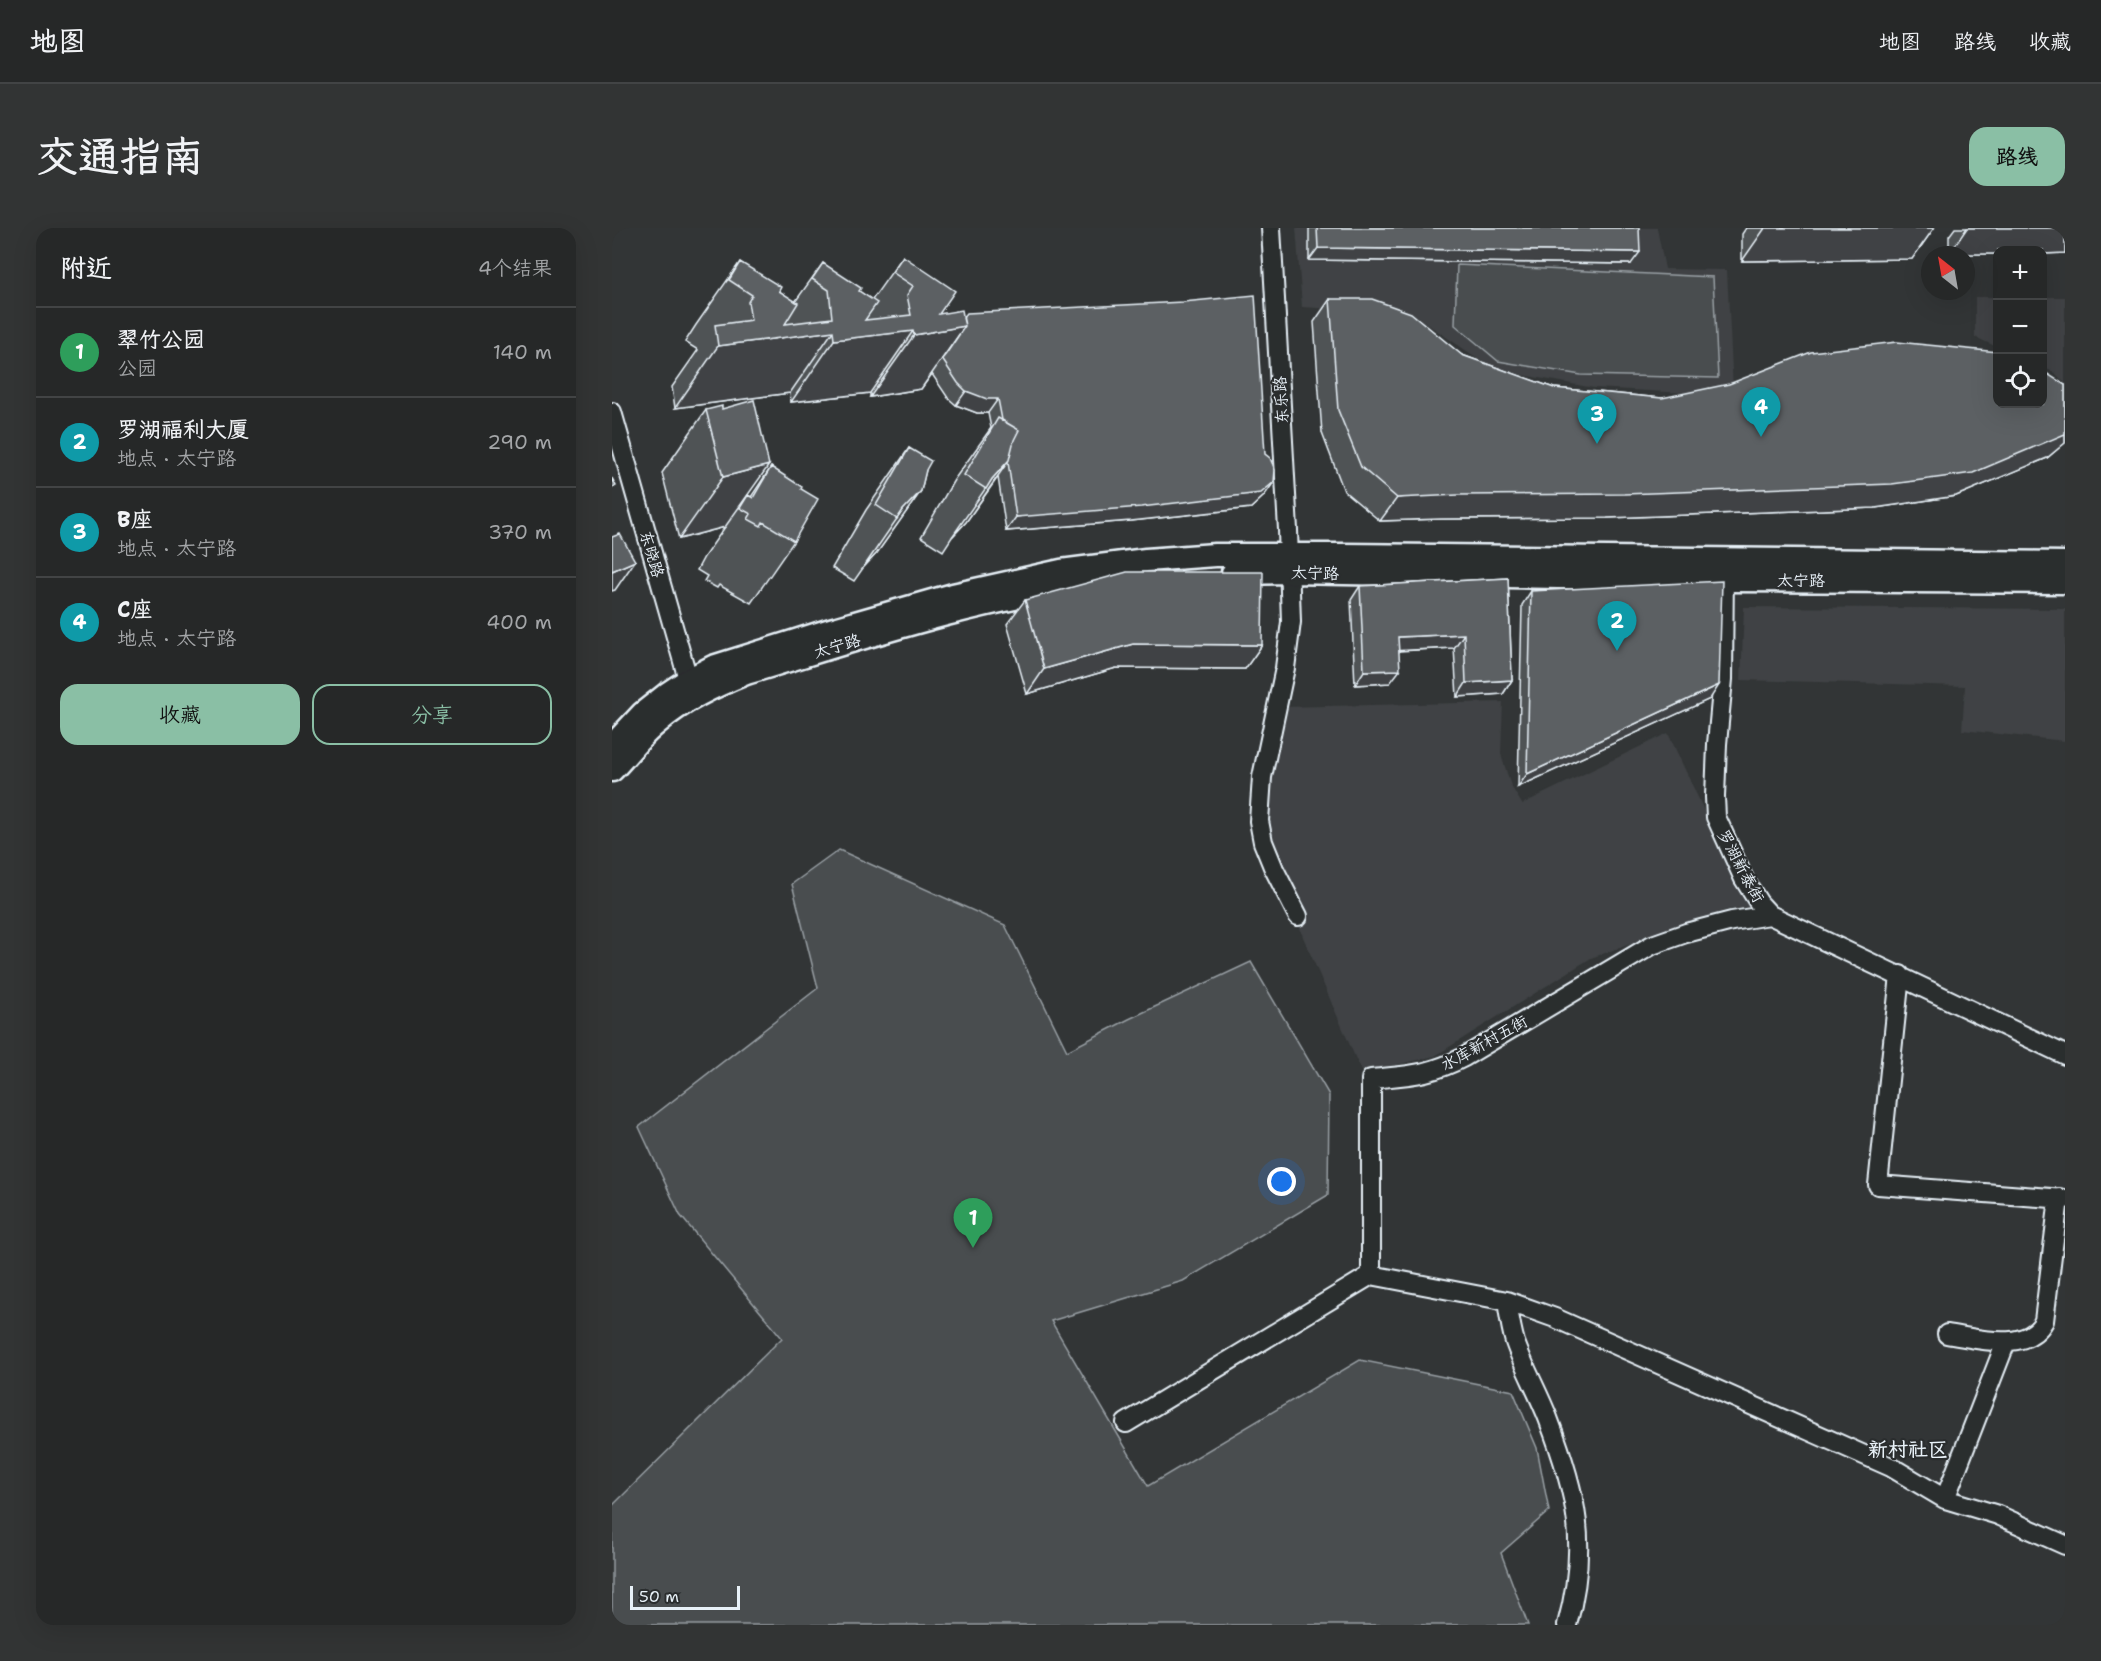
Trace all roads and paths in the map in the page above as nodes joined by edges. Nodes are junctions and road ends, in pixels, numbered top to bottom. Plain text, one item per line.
1 (1271, 228) edge
2 (612, 412) edge
3 (2065, 562) edge
4 (1290, 563) junction
5 (1724, 570) junction
6 (2065, 582) edge
7 (690, 688) junction
8 (612, 746) edge
9 (612, 770) edge
10 (1770, 915) junction
11 (1298, 916) dead end
12 (1900, 975) junction
13 (2065, 1055) edge
14 (2062, 1199) edge
15 (1371, 1275) junction
16 (1506, 1301) junction
17 (1947, 1334) dead end
18 (2006, 1342) junction
19 (1126, 1423) dead end
20 (1945, 1499) junction
21 (2065, 1545) edge
22 (1567, 1625) edge

1 - 4 street, 东乐路
2 - 7 street, 东晓路
3 - 5 main road, 太宁路
4 - 5 main road, 太宁路
4 - 7 main road, 太宁路
4 - 11 street, 东乐路
5 - 6 main road, 太宁路
5 - 10 street, 罗湖新泰街
7 - 8 main road, 太宁路
7 - 9 main road, 太宁路
10 - 12 street, 罗湖新泰街
10 - 15 street, 水库新村五街
12 - 13 street, 罗湖新泰街
12 - 14 street
14 - 18 street
15 - 16 street
15 - 19 street
16 - 20 street
16 - 22 street
17 - 18 street
18 - 20 street
20 - 21 street

